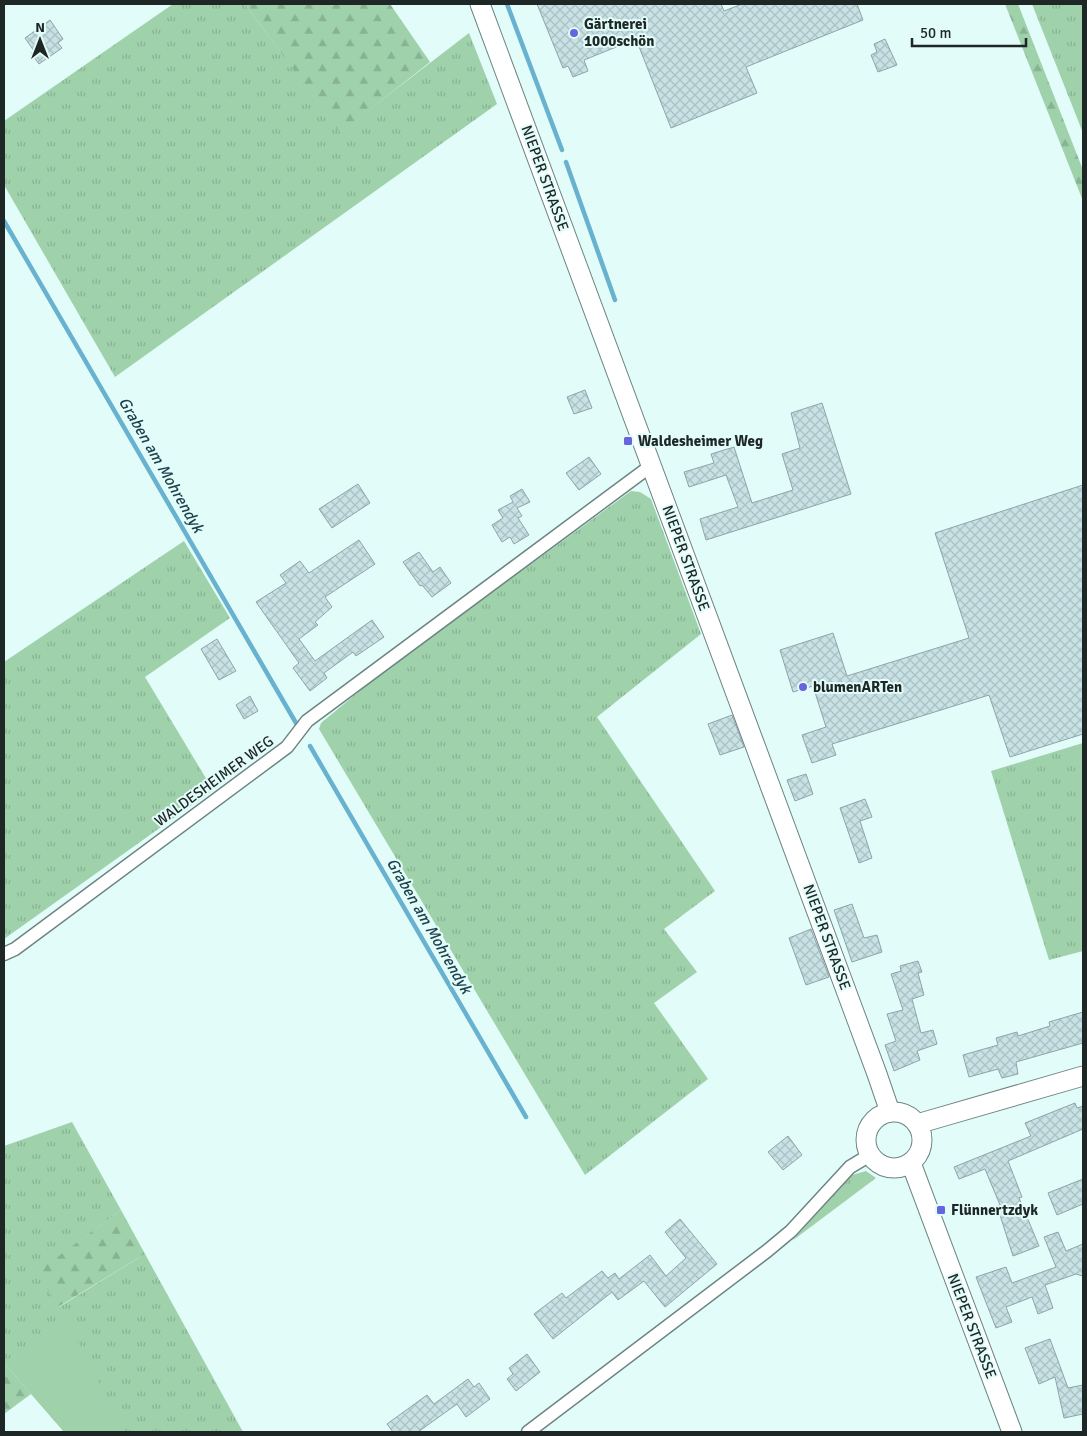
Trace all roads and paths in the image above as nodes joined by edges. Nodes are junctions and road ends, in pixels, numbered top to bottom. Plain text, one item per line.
1 (480, 4) edge
2 (652, 465) junction
3 (4, 954) edge
4 (1083, 1076) edge
5 (890, 1112) junction
6 (917, 1124) junction
7 (870, 1155) junction
8 (911, 1163) junction
9 (528, 1432) edge
10 (1012, 1432) edge

1 - 2 main road, NIEPER STRASSE
2 - 3 street, WALDESHEIMER WEG
2 - 5 main road, NIEPER STRASSE
4 - 6 main road
5 - 6 main road
5 - 7 main road
6 - 8 main road
7 - 8 main road
7 - 9 street
8 - 10 main road, NIEPER STRASSE

